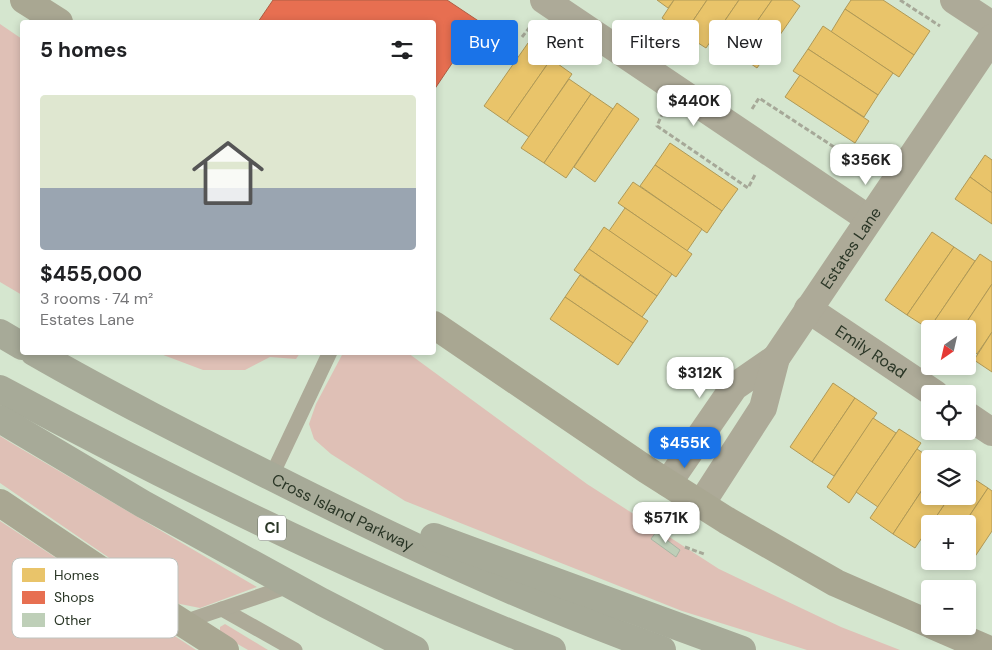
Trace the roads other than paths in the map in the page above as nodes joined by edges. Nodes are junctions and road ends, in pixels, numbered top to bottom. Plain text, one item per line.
1 (24, 0) edge
2 (544, 0) edge
3 (954, 0) edge
4 (56, 20) edge
5 (992, 25) edge
6 (992, 38) edge
7 (869, 219) junction
8 (808, 309) junction
9 (436, 326) edge
10 (0, 333) edge
11 (20, 345) edge
12 (39, 355) edge
13 (329, 355) edge
14 (776, 358) junction
15 (922, 385) edge
16 (0, 389) edge
17 (0, 419) edge
18 (976, 421) edge
19 (992, 432) edge
20 (270, 477) junction
21 (668, 483) junction
22 (0, 503) edge
23 (701, 504) junction
24 (83, 558) edge
25 (292, 585) junction
26 (222, 609) junction
27 (921, 620) edge
28 (178, 621) edge
29 (181, 623) junction
30 (955, 635) edge
31 (225, 650) edge
32 (295, 650) edge
33 (415, 650) edge
34 (552, 650) edge
35 (662, 650) edge
36 (742, 650) edge
37 (990, 650) edge

1 - 4 street
2 - 7 street
3 - 5 street
6 - 7 street, Estates Lane
7 - 8 street, Estates Lane
8 - 14 street, Estates Lane
8 - 15 street, Emily Road
9 - 21 street
10 - 11 highway
12 - 20 highway, Cross Island Parkway
13 - 20 lane
14 - 21 street, Estates Lane
14 - 23 street, Estates Lane
16 - 34 highway, CI
17 - 25 highway
18 - 19 street
20 - 35 highway, Cross Island Parkway
20 - 36 highway
21 - 23 street
22 - 24 street
23 - 27 street
25 - 26 lane
25 - 33 highway
26 - 29 lane
26 - 32 lane
28 - 29 street
29 - 31 street
30 - 37 street

